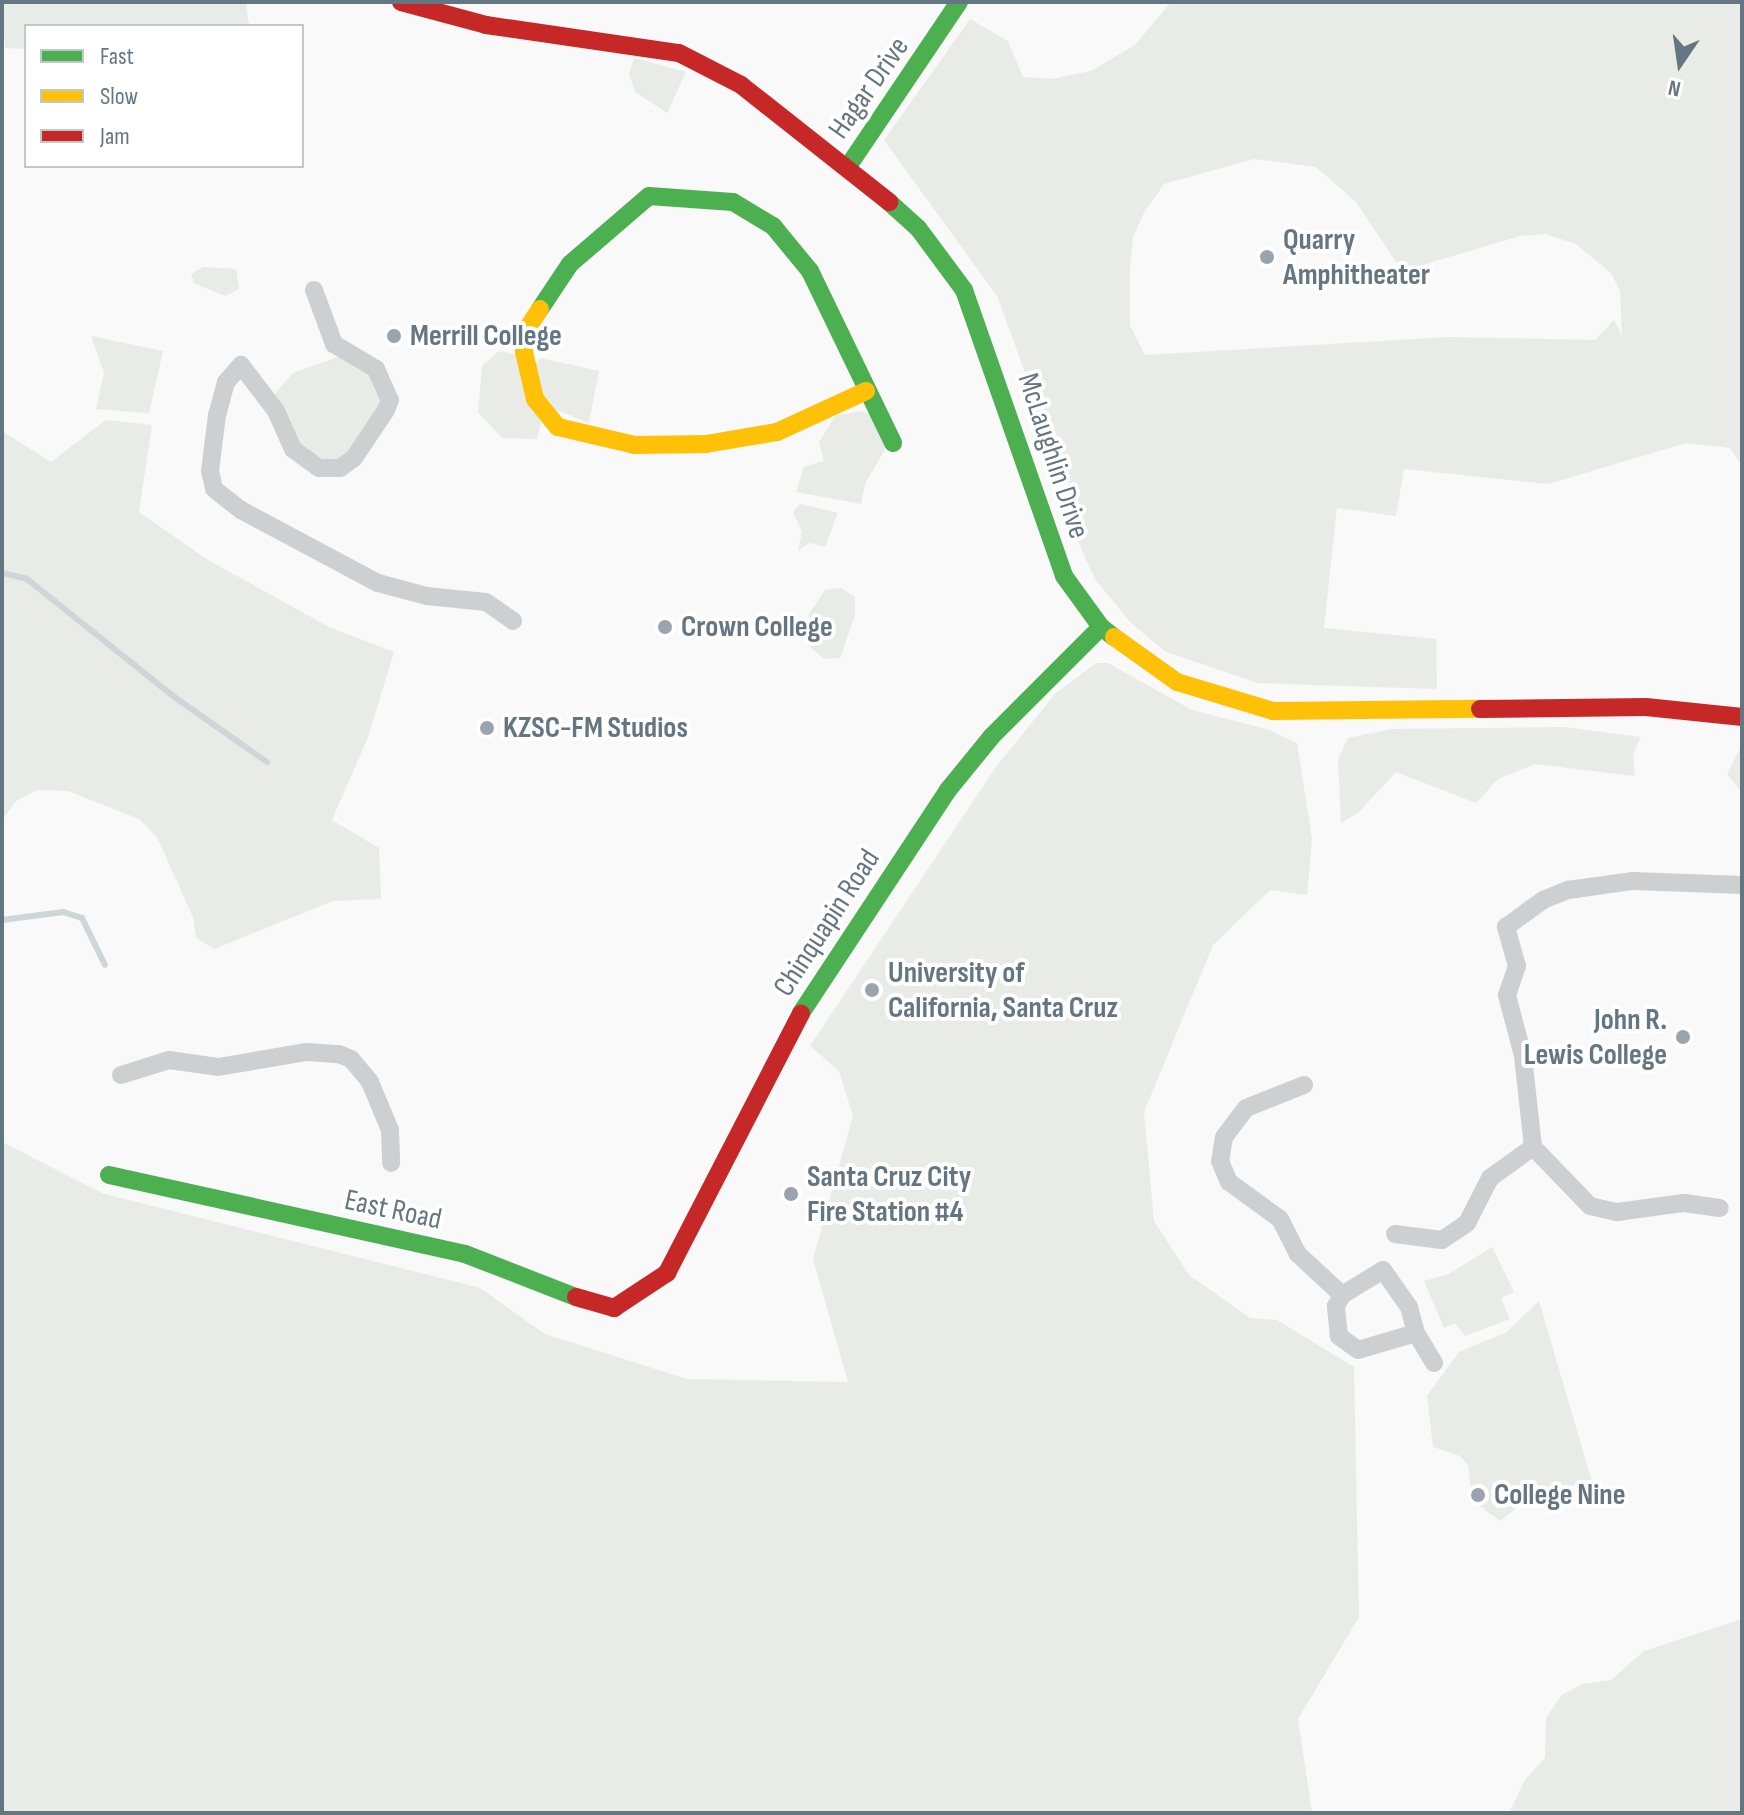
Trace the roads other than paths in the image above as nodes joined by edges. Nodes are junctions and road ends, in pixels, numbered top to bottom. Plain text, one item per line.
1 (401, 2) edge
2 (959, 2) edge
3 (849, 165) junction
4 (314, 290) dead end
5 (866, 391) junction
6 (893, 443) dead end
7 (513, 621) dead end
8 (1101, 627) junction
9 (1742, 717) edge
10 (1742, 885) edge
11 (121, 1075) dead end
12 (1304, 1085) dead end
13 (1533, 1147) junction
14 (391, 1163) dead end
15 (109, 1175) dead end
16 (1720, 1208) dead end
17 (1395, 1234) dead end
18 (655, 1287) joint
19 (1342, 1295) junction
20 (1416, 1333) junction
21 (1434, 1363) dead end

1 - 3 street, McLaughlin Drive
2 - 3 street, Hagar Drive
3 - 8 street, McLaughlin Drive
4 - 7 street
5 - 5 street
5 - 6 street
8 - 9 street, McLaughlin Drive
8 - 18 street, Chinquapin Road
10 - 13 street
11 - 14 street
12 - 19 street
13 - 16 street
13 - 17 street
15 - 18 street, East Road
19 - 20 street
19 - 20 street
20 - 21 street

